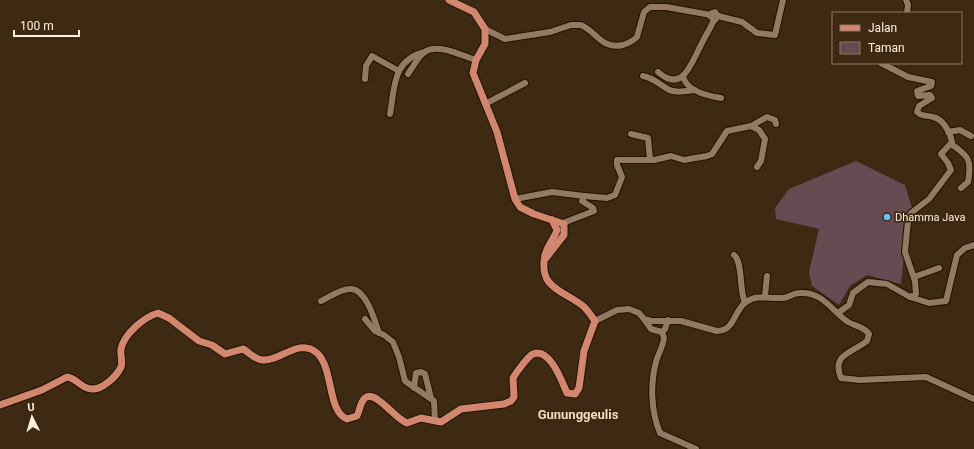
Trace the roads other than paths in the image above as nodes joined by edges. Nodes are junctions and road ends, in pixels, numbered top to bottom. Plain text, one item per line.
1 (449, 0) edge
2 (782, 0) edge
3 (906, 0) edge
4 (907, 12) edge
5 (714, 17) junction
6 (485, 29) junction
7 (425, 52) junction
8 (476, 60) junction
9 (883, 64) edge
10 (399, 71) junction
11 (658, 72) dead end
12 (408, 74) dead end
13 (643, 76) dead end
14 (683, 76) junction
15 (365, 79) dead end
16 (525, 83) dead end
17 (695, 90) junction
18 (721, 98) dead end
19 (485, 104) junction
20 (390, 114) dead end
21 (776, 124) dead end
22 (751, 126) junction
23 (948, 132) junction
24 (631, 134) dead end
25 (971, 136) dead end
26 (951, 144) junction
27 (650, 160) junction
28 (758, 167) dead end
29 (961, 188) dead end
30 (584, 196) junction
31 (515, 200) junction
32 (552, 220) junction
33 (563, 222) junction
34 (974, 245) edge
35 (734, 255) dead end
36 (545, 260) junction
37 (939, 268) dead end
38 (767, 276) dead end
39 (914, 277) junction
40 (765, 296) junction
41 (910, 297) junction
42 (321, 301) dead end
43 (745, 303) junction
44 (838, 313) junction
45 (644, 318) junction
46 (365, 319) dead end
47 (668, 320) junction
48 (594, 321) junction
49 (662, 332) junction
50 (379, 333) junction
51 (414, 388) junction
52 (431, 398) junction
53 (974, 399) edge
54 (0, 405) edge
55 (435, 420) junction
56 (696, 449) edge

1 - 6 main road
2 - 5 street
3 - 4 street
5 - 6 street
5 - 14 street
6 - 8 main road
7 - 8 street
7 - 10 street
7 - 12 street
8 - 19 main road
9 - 23 street
10 - 15 street
10 - 20 street
11 - 14 street
13 - 17 street
14 - 17 street
16 - 19 street
17 - 18 street
19 - 31 main road
21 - 22 street
22 - 27 street
22 - 28 street
23 - 25 street
23 - 26 street
24 - 27 street
26 - 29 street
26 - 39 street
27 - 30 street
30 - 31 street
30 - 33 street
31 - 32 main road
32 - 33 main road
32 - 36 main road
33 - 36 main road
34 - 41 street
35 - 43 street
36 - 48 main road
37 - 39 street
38 - 40 street
39 - 41 street
40 - 43 street
40 - 44 street
41 - 44 street
42 - 50 street
43 - 47 street
44 - 53 street
45 - 47 street
45 - 48 street
45 - 49 street
46 - 50 street
47 - 49 street
48 - 55 main road
49 - 56 street
50 - 51 street
51 - 52 street
51 - 52 street
52 - 55 street
54 - 55 main road

